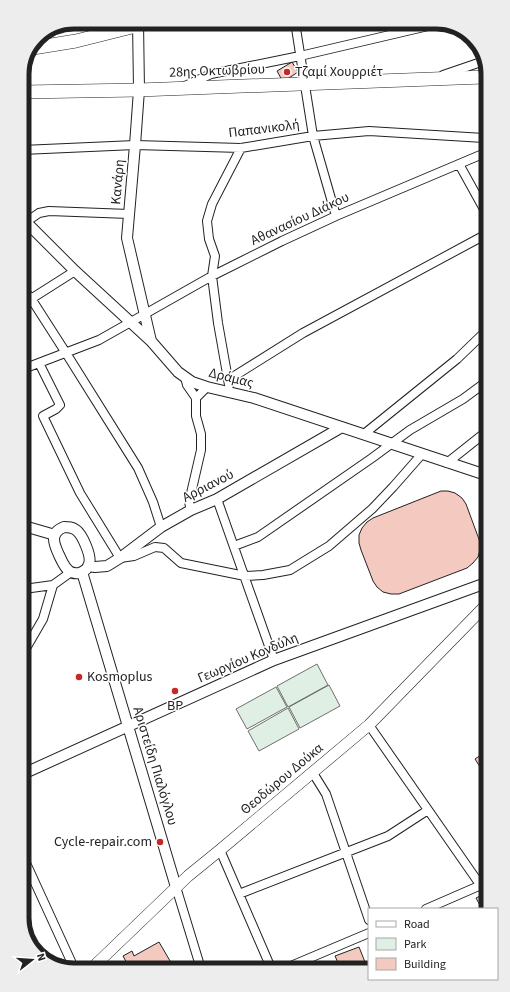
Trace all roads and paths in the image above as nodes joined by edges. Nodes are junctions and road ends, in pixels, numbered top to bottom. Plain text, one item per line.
1 (121, 29) edge
2 (138, 29) edge
3 (296, 29) edge
4 (411, 29) edge
5 (38, 47) edge
6 (300, 56) junction
7 (480, 63) edge
8 (481, 77) edge
9 (432, 79) junction
10 (305, 84) junction
11 (179, 88) junction
12 (139, 90) junction
13 (29, 92) edge
14 (313, 136) junction
15 (481, 138) edge
16 (135, 145) junction
17 (241, 148) junction
18 (29, 150) edge
19 (481, 155) edge
20 (459, 164) junction
21 (481, 204) edge
22 (129, 214) junction
23 (336, 216) junction
24 (29, 218) edge
25 (29, 225) edge
26 (481, 237) edge
27 (75, 271) junction
28 (212, 276) junction
29 (29, 296) edge
30 (32, 300) junction
31 (29, 301) edge
32 (145, 315) junction
33 (132, 322) junction
34 (481, 336) edge
35 (151, 341) junction
36 (66, 353) junction
37 (39, 363) junction
38 (29, 367) edge
39 (185, 377) junction
40 (228, 380) junction
41 (207, 386) junction
42 (481, 386) edge
43 (230, 392) junction
44 (196, 398) junction
45 (342, 427) junction
46 (364, 434) junction
47 (481, 436) edge
48 (391, 444) junction
49 (422, 454) junction
50 (447, 463) junction
51 (481, 473) edge
52 (217, 499) junction
53 (191, 510) junction
54 (29, 527) edge
55 (161, 527) junction
56 (55, 535) junction
57 (234, 546) junction
58 (120, 558) junction
59 (85, 569) junction
60 (71, 572) junction
61 (245, 576) junction
62 (53, 585) junction
63 (481, 585) edge
64 (29, 588) edge
65 (481, 610) edge
66 (29, 643) edge
67 (274, 660) junction
68 (369, 725) junction
69 (128, 727) junction
70 (29, 771) edge
71 (313, 773) junction
72 (428, 810) junction
73 (220, 850) junction
74 (346, 854) junction
75 (29, 870) edge
76 (481, 880) edge
77 (481, 885) edge
78 (176, 887) junction
79 (239, 894) junction
80 (428, 908) edge
81 (368, 917) edge
82 (368, 933) edge
83 (72, 963) edge
84 (97, 963) edge
85 (199, 963) edge
86 (269, 963) edge
87 (298, 963) edge

1 - 5 main road
2 - 12 street, Κανάρη
3 - 6 street
4 - 6 street
6 - 10 street
6 - 11 street
7 - 9 street
8 - 9 main road, 28ης Οκτωβρίου
9 - 10 main road, 28ης Οκτωβρίου
10 - 11 main road, 28ης Οκτωβρίου
10 - 14 street
11 - 12 main road, 28ης Οκτωβρίου
12 - 13 main road, 28ης Οκτωβρίου
12 - 16 street, Κανάρη
14 - 15 street, Παπανικολή
14 - 17 street, Παπανικολή
14 - 23 street
16 - 17 street, Παπανικολή
16 - 18 street, Παπανικολή
16 - 22 street, Κανάρη
17 - 28 street
19 - 20 street, Αθανασίου Διάκου
20 - 21 street
20 - 23 street, Αθανασίου Διάκου
22 - 24 street
22 - 32 street, Κανάρη
23 - 28 street, Αθανασίου Διάκου
25 - 27 street, Δράμας
26 - 40 street
27 - 30 street
27 - 33 street, Δράμας
28 - 32 street, Αθανασίου Διάκου
28 - 40 street
29 - 30 street
30 - 31 street
30 - 36 street
32 - 33 street, Αθανασίου Διάκου
32 - 35 street, Κανάρη
33 - 35 street, Δράμας
33 - 36 street, Αθανασίου Διάκου
34 - 46 street
35 - 39 street, Δράμας
36 - 37 street, Αθανασίου Διάκου
36 - 55 street
37 - 38 street, Αθανασίου Διάκου
37 - 58 street
39 - 41 street, Δράμας
39 - 44 street
40 - 43 street
41 - 43 street, Δράμας
41 - 44 street
42 - 48 street
43 - 45 street, Δράμας
44 - 53 street
45 - 46 street, Δράμας
45 - 52 street, Αρριανού
46 - 48 street, Δράμας
47 - 50 street
48 - 49 street, Δράμας
48 - 57 street
49 - 50 street, Δράμας
49 - 61 street
50 - 51 street, Δράμας
52 - 53 street, Αρριανού
52 - 57 street
53 - 55 street, Αρριανού
54 - 56 street
55 - 58 street, Αρριανού
56 - 59 street
56 - 60 street
57 - 61 street
58 - 59 street, Αρριανού
58 - 61 street
59 - 60 street
59 - 69 street, Αριστείδη Πιαλόγλου
60 - 62 street
61 - 67 street
62 - 64 street
62 - 66 street
63 - 67 street, Γεωργίου Κονδύλη
65 - 68 main road, Θεοδώρου Δούκα
67 - 69 street, Γεωργίου Κονδύλη
68 - 71 main road, Θεοδώρου Δούκα
68 - 72 street
69 - 70 street, Γεωργίου Κονδύλη
69 - 78 street, Αριστείδη Πιαλόγλου
71 - 73 main road, Θεοδώρου Δούκα
71 - 74 street
72 - 74 street
72 - 76 street
73 - 78 main road, Θεοδώρου Δούκα
73 - 79 street
74 - 79 street
74 - 81 street
75 - 83 street
77 - 80 street
78 - 84 main road, Θεοδώρου Δούκα
78 - 85 street, Αριστείδη Πιαλόγλου
79 - 86 street
82 - 87 street

